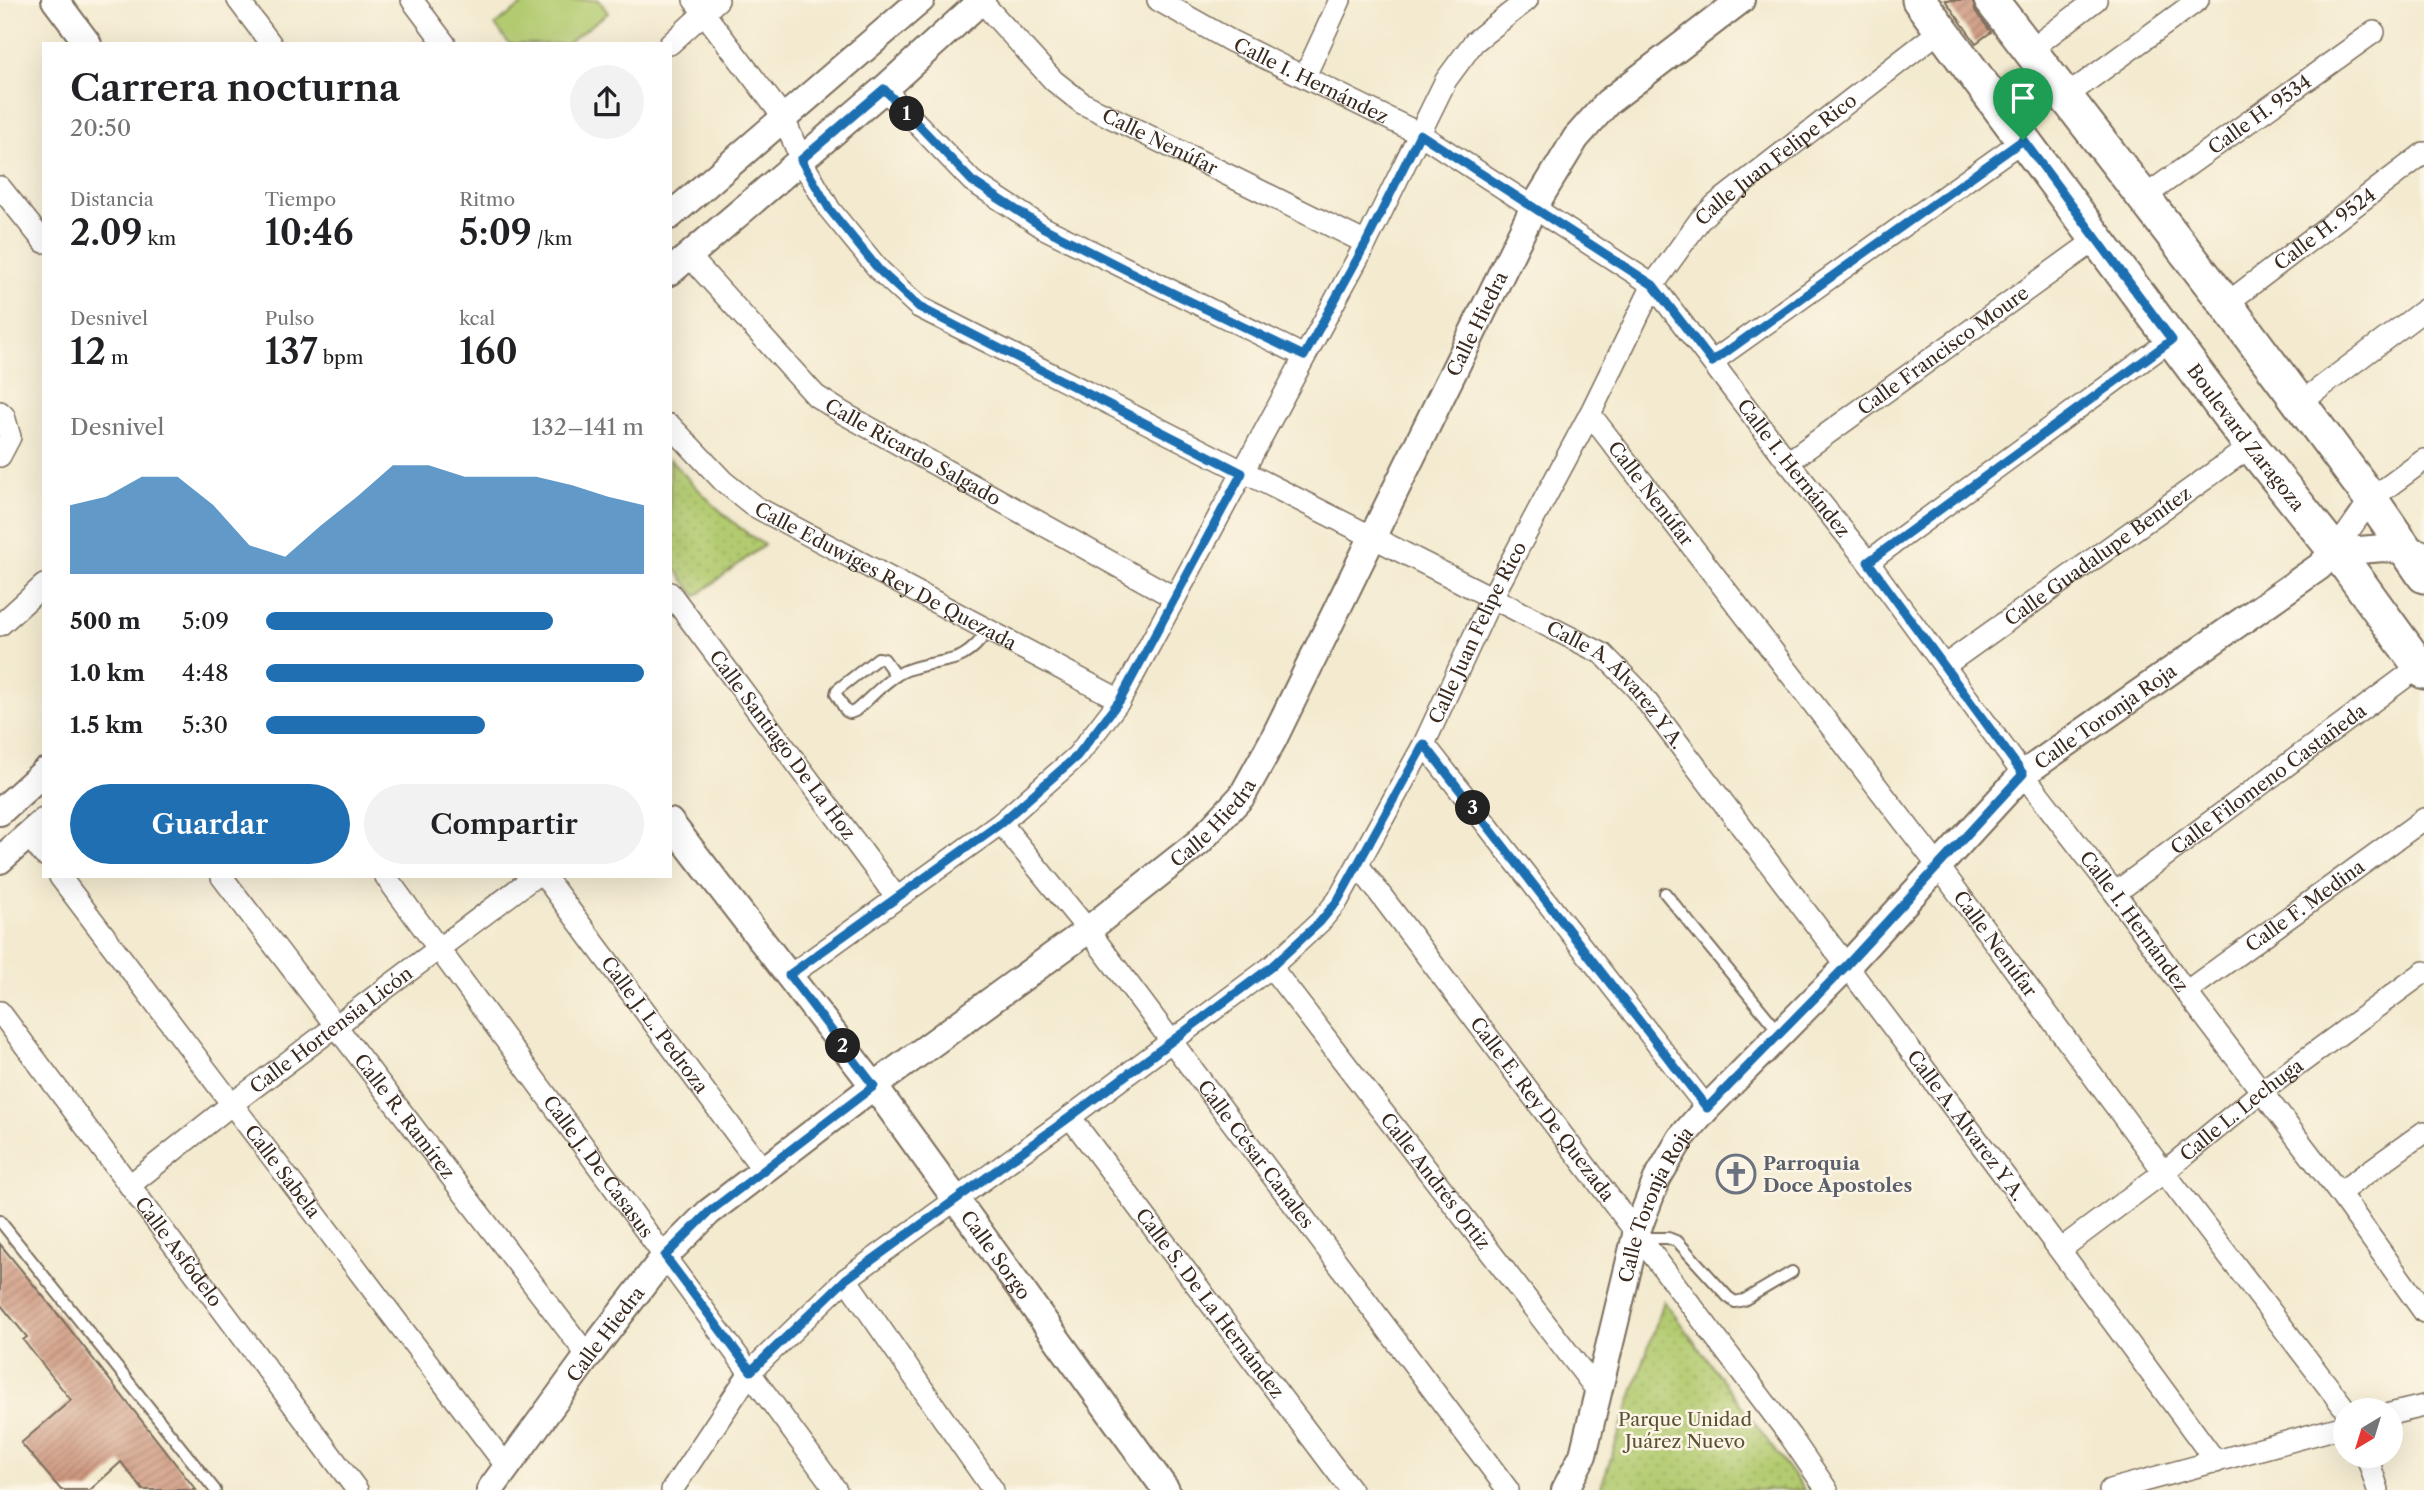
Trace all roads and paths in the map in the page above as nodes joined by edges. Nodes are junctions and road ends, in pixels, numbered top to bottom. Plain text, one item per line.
1 (238, 0) edge
2 (412, 0) edge
3 (920, 0) edge
4 (981, 0) edge
5 (1340, 0) edge
6 (1527, 0) edge
7 (1741, 0) edge
8 (1919, 0) edge
9 (1991, 0) edge
10 (2096, 0) edge
11 (2198, 0) edge
12 (60, 2) edge
13 (1164, 2) edge
14 (705, 4) edge
15 (1941, 30) junction
16 (2374, 32) dead end
17 (87, 42) edge
18 (270, 42) edge
19 (444, 42) edge
20 (672, 42) edge
21 (2030, 50) junction
22 (1305, 76) junction
23 (884, 89) junction
24 (2065, 97) junction
25 (785, 118) junction
26 (1420, 134) junction
27 (2023, 140) junction
28 (2424, 153) edge
29 (801, 160) junction
30 (0, 187) edge
31 (2144, 197) junction
32 (1534, 207) junction
33 (672, 214) edge
34 (2097, 239) junction
35 (42, 240) edge
36 (1366, 243) junction
37 (680, 264) edge
38 (1653, 285) junction
39 (2226, 304) junction
40 (2424, 310) edge
41 (2172, 340) junction
42 (1304, 356) junction
43 (1712, 362) junction
44 (2300, 403) junction
45 (0, 412) edge
46 (1590, 414) junction
47 (672, 427) edge
48 (2251, 446) junction
49 (5, 447) edge
50 (2424, 460) edge
51 (1788, 462) junction
52 (1242, 473) junction
53 (2371, 499) junction
54 (1372, 538) junction
55 (1868, 562) junction
56 (2333, 562) junction
57 (2419, 565) edge
58 (42, 587) edge
59 (672, 596) edge
60 (1492, 597) junction
61 (1175, 598) junction
62 (0, 625) edge
63 (988, 630) junction
64 (1944, 666) junction
65 (2422, 669) edge
66 (896, 676) junction
67 (1120, 700) junction
68 (1424, 744) junction
69 (42, 774) edge
70 (2023, 774) junction
71 (0, 812) edge
72 (2424, 819) edge
73 (1001, 823) junction
74 (672, 825) edge
75 (39, 837) edge
76 (0, 860) edge
77 (1358, 865) junction
78 (1939, 867) junction
79 (61, 878) edge
80 (223, 878) edge
81 (387, 878) edge
82 (533, 878) edge
83 (546, 878) edge
84 (1665, 893) dead end
85 (2115, 893) junction
86 (896, 897) junction
87 (1088, 930) junction
88 (439, 950) junction
89 (1847, 965) junction
90 (1271, 967) junction
91 (2424, 972) edge
92 (789, 975) junction
93 (2186, 992) junction
94 (0, 1012) edge
95 (335, 1026) junction
96 (1780, 1034) junction
97 (1171, 1041) junction
98 (874, 1086) junction
99 (2261, 1092) junction
100 (232, 1104) junction
101 (1707, 1108) junction
102 (1070, 1117) junction
103 (2424, 1132) edge
104 (764, 1171) junction
105 (2164, 1172) junction
106 (130, 1185) junction
107 (2340, 1192) junction
108 (956, 1199) junction
109 (0, 1220) edge
110 (1639, 1235) junction
111 (2061, 1249) junction
112 (665, 1256) junction
113 (1792, 1272) dead end
114 (846, 1279) junction
115 (2421, 1302) edge
116 (587, 1356) junction
117 (751, 1371) junction
118 (1600, 1393) junction
119 (2337, 1398) edge
120 (2424, 1406) edge
121 (2403, 1411) edge
122 (2333, 1429) edge
123 (2216, 1462) junction
124 (507, 1467) junction
125 (2371, 1468) edge
126 (675, 1489) edge
127 (215, 1490) edge
128 (357, 1490) edge
129 (490, 1490) edge
130 (836, 1490) edge
131 (993, 1490) edge
132 (1166, 1490) edge
133 (1351, 1490) edge
134 (1508, 1490) edge
135 (1565, 1490) edge
136 (1827, 1490) edge
137 (2110, 1490) edge
138 (2378, 1490) edge

1 - 18 street
2 - 19 street
3 - 25 street
4 - 23 street
4 - 36 street, Calle Nenúfar
5 - 22 street
6 - 26 street
7 - 32 street, Calle Hiedra
8 - 15 main road, Boulevard Zaragoza
9 - 21 main road
10 - 21 street
11 - 24 street
12 - 17 street
13 - 22 street, Calle I. Hernández
14 - 20 street
14 - 25 street, Calle A. Álvarez Y A.
15 - 27 main road, Boulevard Zaragoza
15 - 38 street, Calle Juan Felipe Rico
16 - 31 street, Calle H. 9534
21 - 24 main road
22 - 26 street, Calle I. Hernández
23 - 29 street
23 - 42 street
24 - 31 main road
25 - 29 street, Calle A. Álvarez Y A.
25 - 33 street
26 - 32 street, Calle I. Hernández
26 - 36 street
27 - 34 main road, Boulevard Zaragoza
27 - 43 street
28 - 39 street, Calle H. 9524
29 - 37 street
29 - 52 street, Calle A. Álvarez Y A.
30 - 35 street
31 - 39 main road
32 - 38 street, Calle I. Hernández
32 - 54 street, Calle Hiedra
34 - 41 main road, Boulevard Zaragoza
34 - 51 street, Calle Francisco Moure
36 - 42 street
37 - 61 street, Calle Ricardo Salgado
38 - 43 street, Calle I. Hernández
38 - 46 street, Calle Juan Felipe Rico
39 - 44 main road
40 - 44 street
41 - 48 main road, Boulevard Zaragoza
41 - 55 street
42 - 52 street
43 - 51 street, Calle I. Hernández
44 - 53 main road
45 - 49 street
46 - 60 street, Calle Juan Felipe Rico
46 - 78 street, Calle Nenúfar
47 - 63 street, Calle Eduwiges Rey De Quezada
48 - 56 main road, Boulevard Zaragoza
48 - 64 street, Calle Guadalupe Benítez
50 - 53 street
51 - 55 street, Calle I. Hernández
52 - 54 street, Calle A. Álvarez Y A.
52 - 61 street
53 - 56 street
53 - 57 main road
54 - 60 street, Calle A. Álvarez Y A.
54 - 87 street, Calle Hiedra
55 - 64 street, Calle I. Hernández
56 - 57 street
56 - 65 main road, Boulevard Zaragoza
56 - 70 street, Calle Toronja Roja
58 - 62 street
59 - 86 street, Calle Santiago De La Hoz
60 - 68 street, Calle Juan Felipe Rico
60 - 89 street, Calle A. Álvarez Y A.
61 - 67 street
63 - 66 lane
63 - 67 street, Calle Eduwiges Rey De Quezada
64 - 70 street, Calle I. Hernández
65 - 85 street, Calle Filomeno Castañeda
66 - 66 lane
67 - 73 street
68 - 77 street, Calle Juan Felipe Rico
68 - 101 street
69 - 71 street
70 - 78 street, Calle Toronja Roja
70 - 85 street, Calle I. Hernández
72 - 93 street, Calle F. Medina
73 - 86 street
73 - 87 street, Calle César Canales
74 - 92 street, Calle Sorgo
75 - 76 street
77 - 90 street, Calle Juan Felipe Rico
77 - 110 street, Calle E. Rey De Quezada
78 - 89 street, Calle Toronja Roja
78 - 105 street, Calle Nenúfar
79 - 100 street, Calle Sabela
80 - 95 street, Calle R. Ramírez
81 - 88 street, Calle J. De Casasus
82 - 88 street, Calle Hortensia Licón
83 - 104 street, Calle J. L. Pedroza
84 - 96 lane
85 - 93 street, Calle I. Hernández
86 - 92 street
87 - 97 street, Calle César Canales
87 - 98 street, Calle Hiedra
88 - 95 street, Calle Hortensia Licón
88 - 112 street, Calle J. De Casasus
89 - 96 street, Calle Toronja Roja
89 - 111 street, Calle A. Álvarez Y A.
90 - 97 street, Calle Juan Felipe Rico
90 - 118 street, Calle Andrés Ortiz
91 - 99 street, Calle L. Lechuga
92 - 98 street, Calle Sorgo
93 - 99 street, Calle I. Hernández
94 - 106 street, Calle Asfódelo
95 - 100 street, Calle Hortensia Licón
95 - 116 street, Calle R. Ramírez
96 - 101 street, Calle Toronja Roja
97 - 102 street, Calle Juan Felipe Rico
97 - 134 street, Calle César Canales
98 - 104 street, Calle Hiedra
98 - 108 street, Calle Sorgo
99 - 105 street, Calle L. Lechuga
99 - 107 street, Calle I. Hernández
100 - 106 street, Calle Hortensia Licón
100 - 124 street, Calle Sabela
101 - 110 street, Calle Toronja Roja
102 - 108 street, Calle Juan Felipe Rico
102 - 133 street, Calle S. De La Hernández
103 - 107 street
104 - 112 street, Calle Hiedra
105 - 111 street, Calle L. Lechuga
105 - 119 street, Calle Nenúfar
106 - 128 street, Calle Asfódelo
107 - 115 street, Calle I. Hernández
108 - 114 street, Calle Juan Felipe Rico
108 - 132 street, Calle Sorgo
109 - 127 lane
110 - 113 lane
110 - 118 street, Calle Toronja Roja
110 - 136 street, Calle E. Rey De Quezada
111 - 123 street, Calle A. Álvarez Y A.
112 - 116 street, Calle Hiedra
112 - 117 street, Calle J. De Casasus
114 - 117 street, Calle Juan Felipe Rico
114 - 131 street
116 - 124 street, Calle Hiedra
117 - 126 street, Calle Juan Felipe Rico
117 - 130 street, Calle J. De Casasus
118 - 135 street, Calle Toronja Roja
120 - 121 street
122 - 123 street
123 - 137 street
124 - 129 street, Calle Hiedra
125 - 138 street

